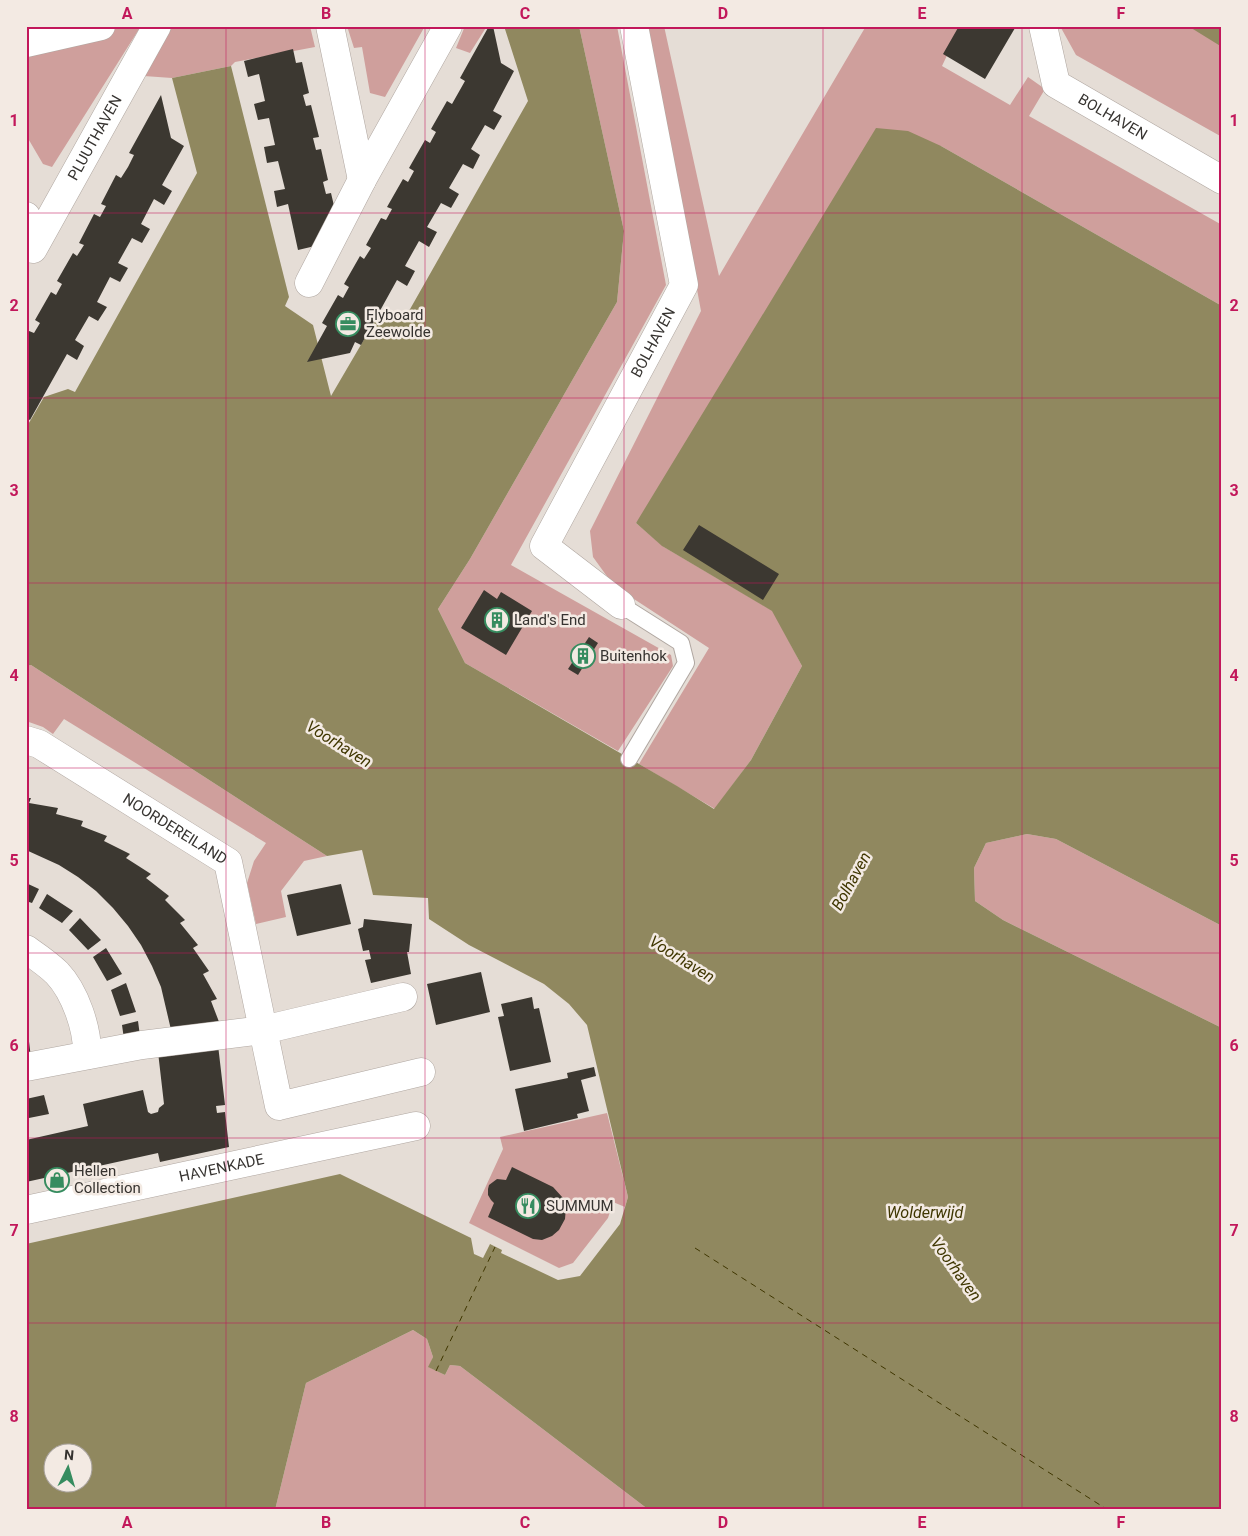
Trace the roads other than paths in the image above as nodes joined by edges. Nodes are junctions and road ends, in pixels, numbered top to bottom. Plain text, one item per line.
1 (101, 26) edge
2 (157, 26) edge
3 (330, 26) edge
4 (448, 26) edge
5 (634, 26) edge
6 (1043, 26) edge
7 (26, 43) edge
8 (362, 180) junction
9 (1222, 180) edge
10 (26, 216) edge
11 (30, 256) edge
12 (309, 284) dead end
13 (621, 605) joint
14 (26, 740) edge
15 (629, 758) dead end
16 (26, 949) edge
17 (403, 997) dead end
18 (263, 1030) junction
19 (87, 1055) junction
20 (26, 1066) edge
21 (421, 1072) dead end
22 (416, 1126) dead end
23 (26, 1210) edge

1 - 7 street
2 - 11 street, PLUUTHAVEN
3 - 8 street
4 - 8 street
5 - 13 street, BOLHAVEN
6 - 9 street, BOLHAVEN
8 - 12 street
10 - 11 street, PLUUTHAVEN
13 - 15 lane
14 - 18 street, NOORDEREILAND
16 - 19 street
17 - 18 street
18 - 19 street
18 - 21 street, NOORDEREILAND
19 - 20 street
22 - 23 street, HAVENKADE

